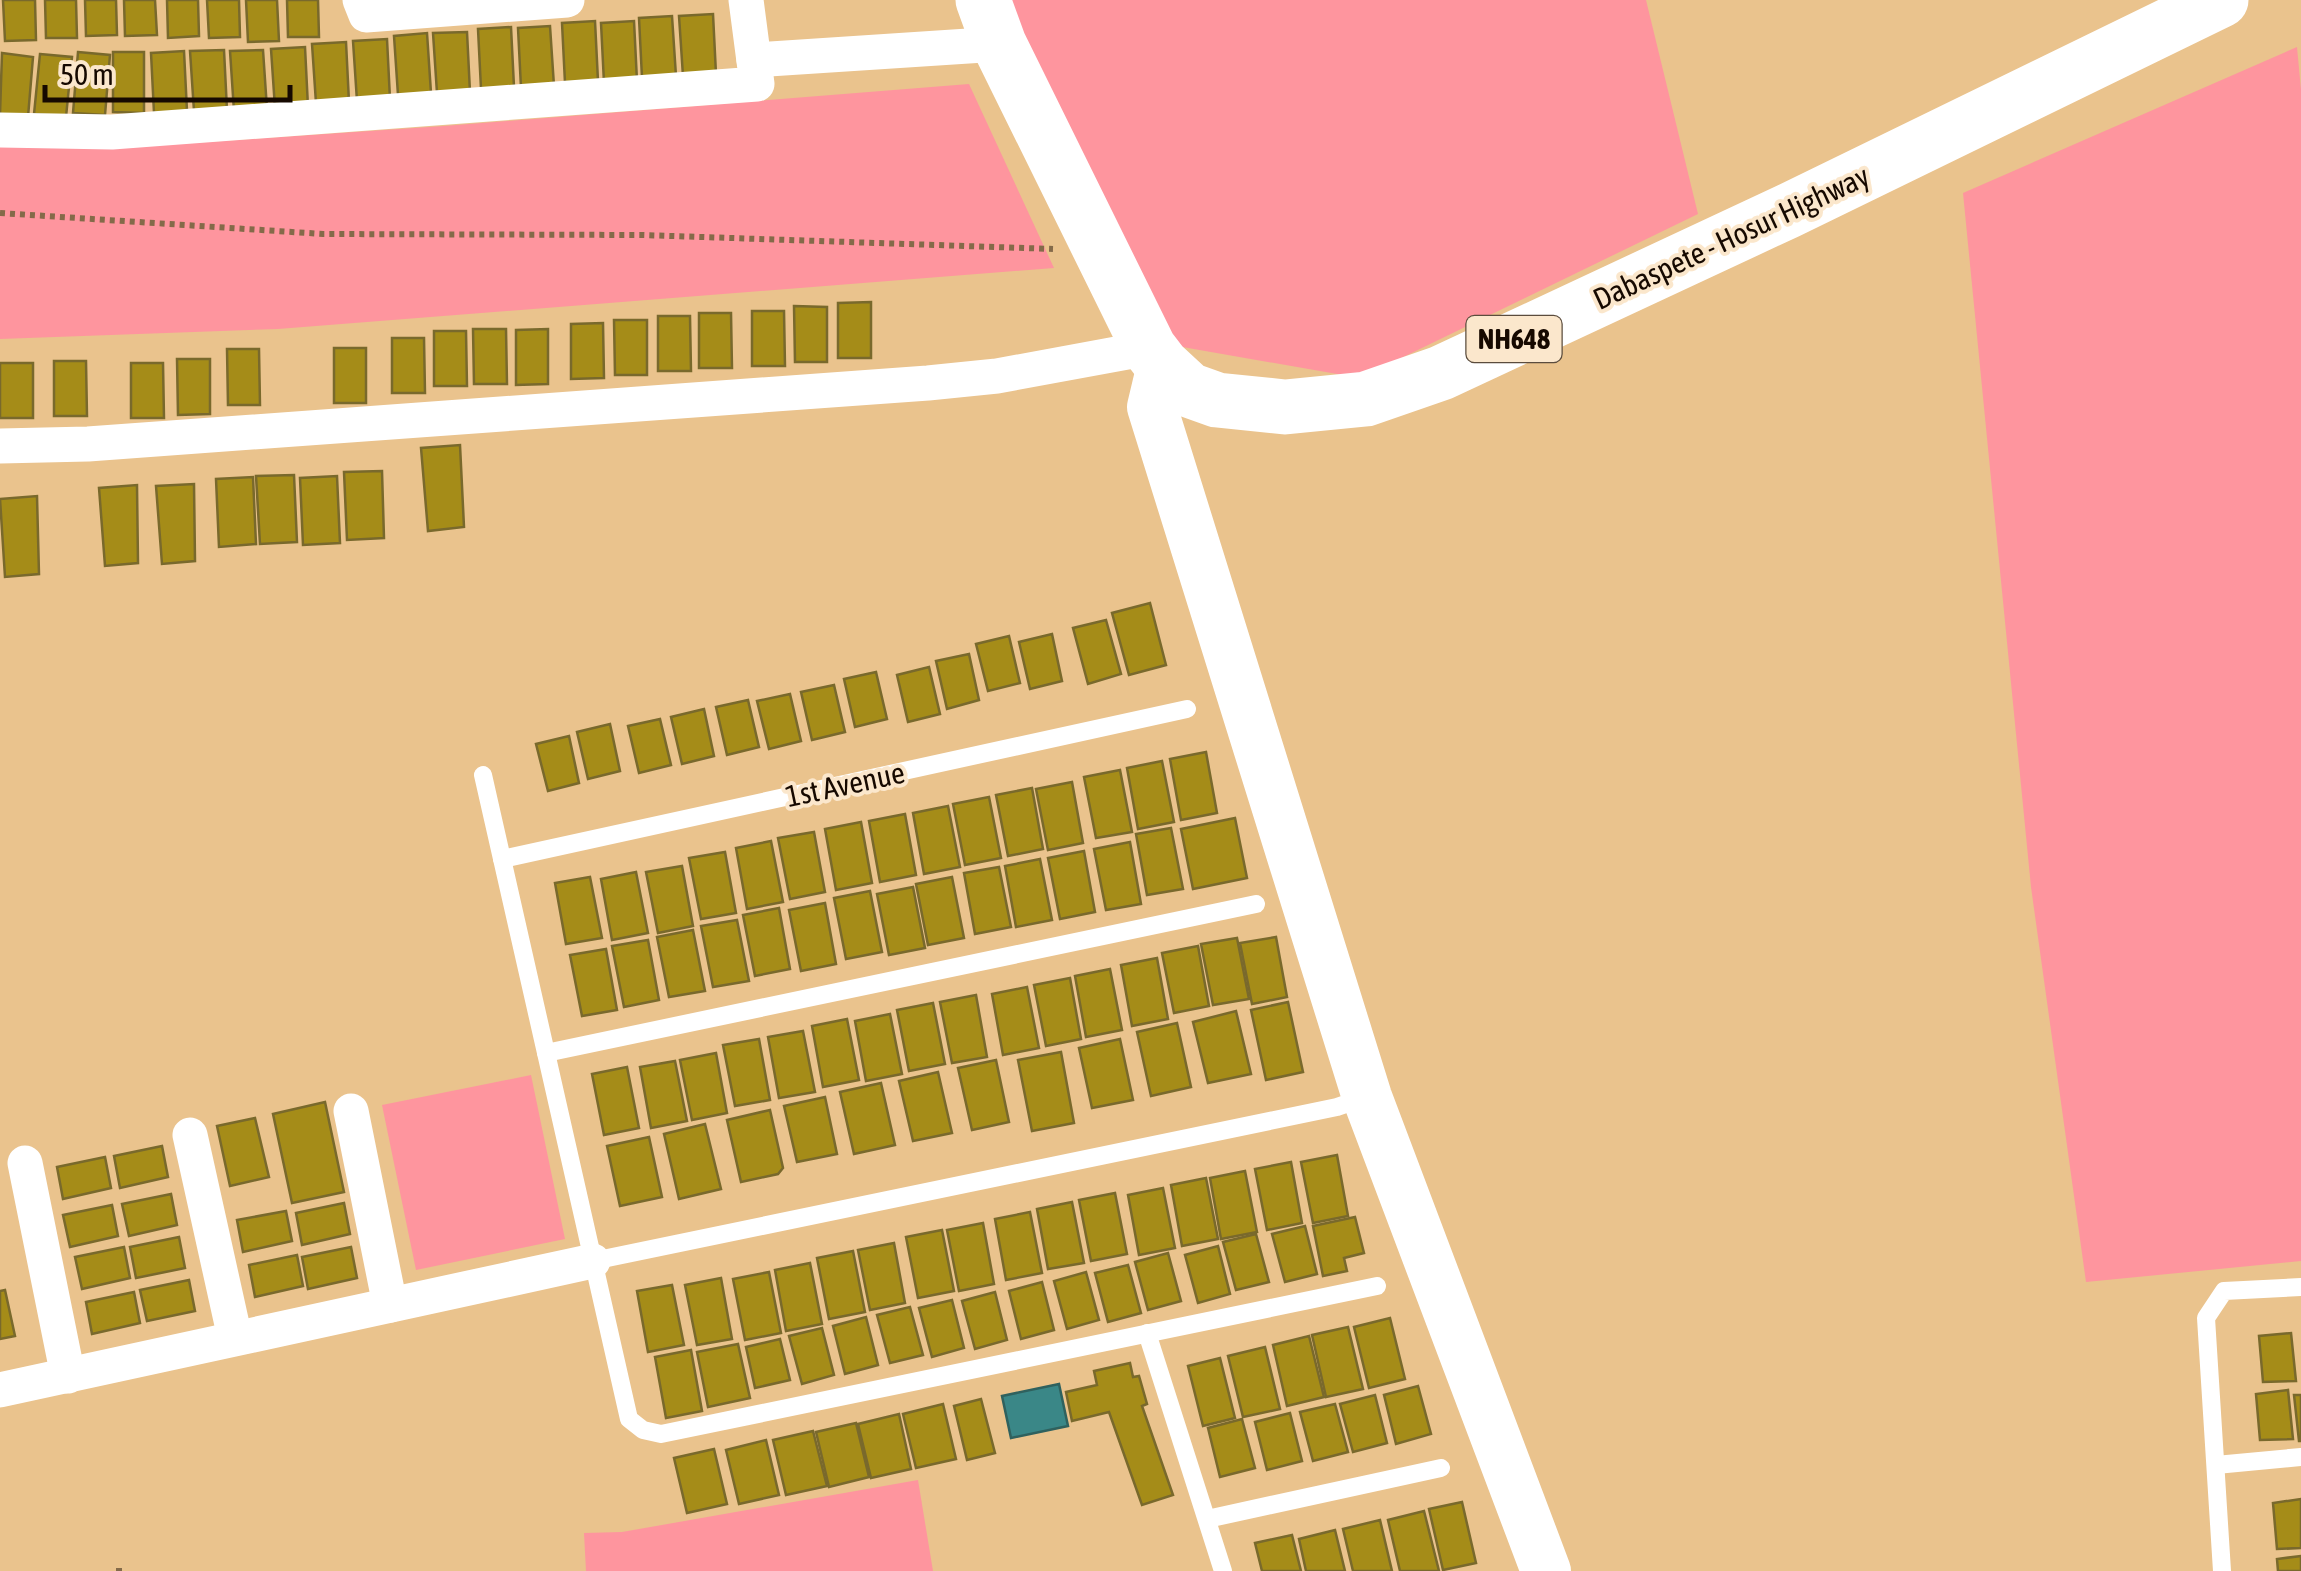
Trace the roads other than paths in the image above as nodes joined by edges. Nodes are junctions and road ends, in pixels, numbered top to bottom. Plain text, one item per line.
1 (360, 0) edge
2 (567, 0) edge
3 (746, 0) edge
4 (2221, 0) edge
5 (991, 22) edge
6 (754, 60) junction
7 (0, 130) edge
8 (1155, 356) junction
9 (0, 446) edge
10 (1187, 709) dead end
11 (483, 776) dead end
12 (502, 859) junction
13 (1256, 904) dead end
14 (546, 1052) junction
15 (1367, 1097) junction
16 (351, 1112) dead end
17 (190, 1135) dead end
18 (25, 1163) dead end
19 (594, 1261) junction
20 (1377, 1286) dead end
21 (2301, 1287) edge
22 (390, 1305) junction
23 (1147, 1333) junction
24 (234, 1338) junction
25 (68, 1376) junction
26 (0, 1390) edge
27 (2301, 1457) edge
28 (2216, 1465) junction
29 (1441, 1468) dead end
30 (1206, 1519) junction
31 (1224, 1571) edge
32 (1546, 1571) edge
33 (2222, 1571) edge

1 - 2 street
3 - 6 street
4 - 8 highway, Dabaspete - Hosur Highway / NH648
5 - 6 street
5 - 8 highway, Dabaspete - Hosur Highway / NH648
6 - 7 street
8 - 9 street
8 - 15 street
10 - 12 lane, 1st Avenue
11 - 12 lane
12 - 14 lane
13 - 14 lane
14 - 19 lane
15 - 19 lane
15 - 32 street
16 - 22 street
17 - 24 street
18 - 25 street
19 - 22 street
19 - 23 lane
20 - 23 lane
21 - 28 lane
22 - 24 street
23 - 30 lane
24 - 25 street
25 - 26 street
27 - 28 lane
28 - 33 lane
29 - 30 lane
30 - 31 lane

